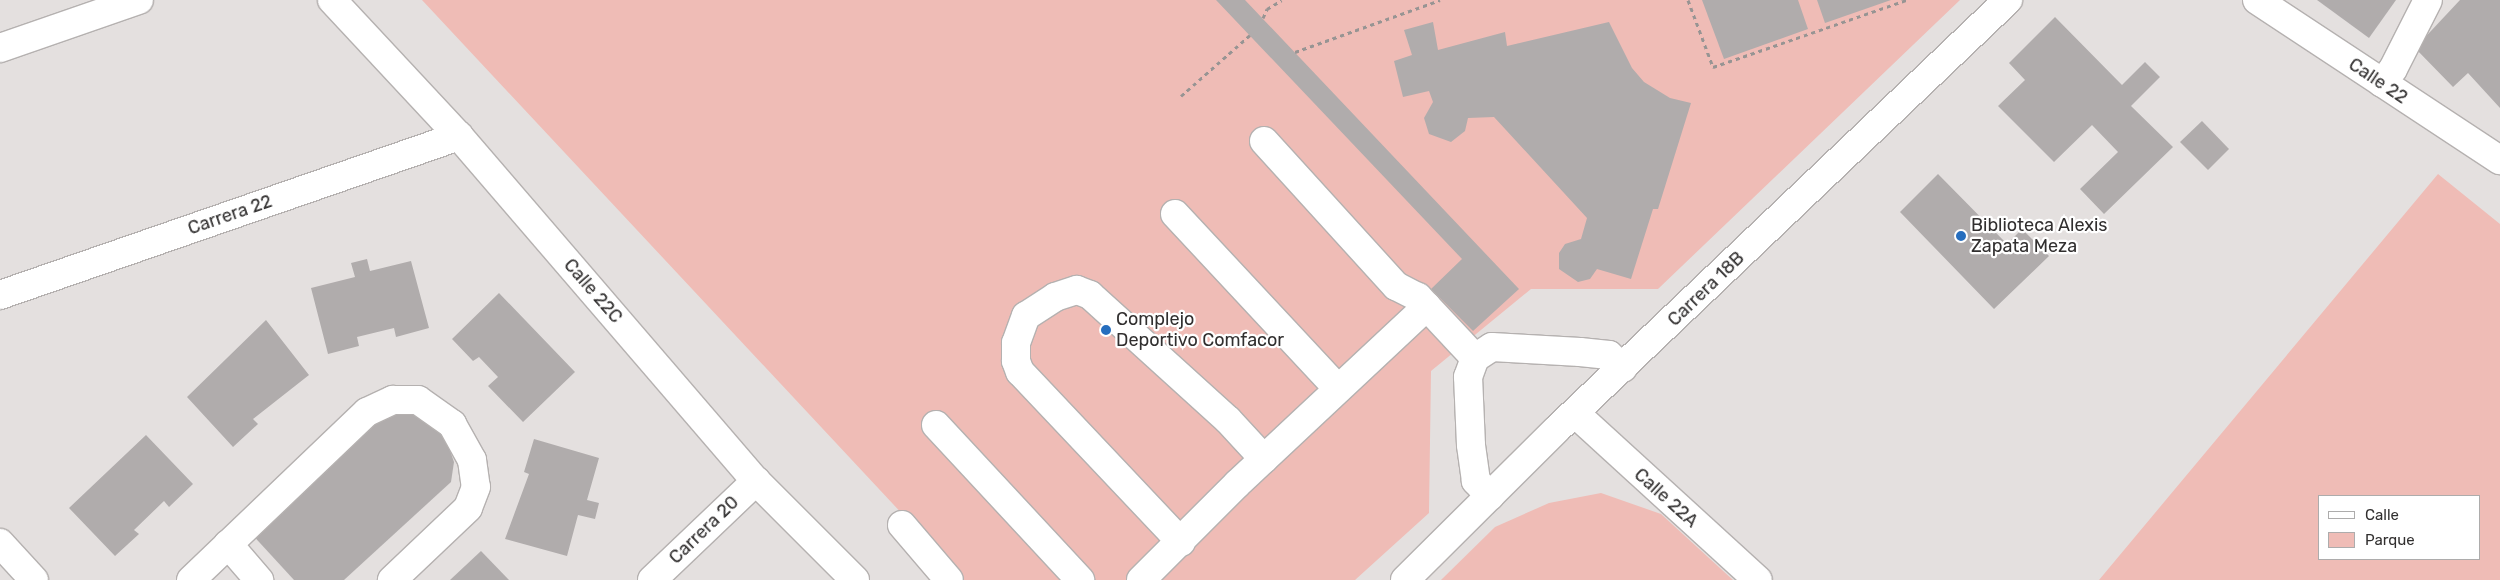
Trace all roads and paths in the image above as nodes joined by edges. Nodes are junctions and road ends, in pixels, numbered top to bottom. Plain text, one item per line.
1 (139, 0) edge
2 (332, 0) edge
3 (1282, 0) edge
4 (1440, 0) edge
5 (1688, 0) edge
6 (1907, 0) edge
7 (2008, 0) edge
8 (2257, 0) edge
9 (2428, 0) edge
10 (1263, 18) dead end
11 (1250, 35) dead end
12 (0, 48) edge
13 (1295, 52) dead end
14 (2382, 83) junction
15 (1180, 96) dead end
16 (459, 136) junction
17 (1264, 141) dead end
18 (2500, 160) edge
19 (1175, 214) dead end
20 (0, 294) edge
21 (1427, 306) junction
22 (1475, 358) junction
23 (1623, 368) junction
24 (1338, 389) junction
25 (1576, 414) junction
26 (936, 425) dead end
27 (1264, 459) junction
28 (756, 481) junction
29 (1490, 496) junction
30 (902, 525) dead end
31 (1181, 542) junction
32 (0, 543) edge
33 (228, 544) junction
34 (34, 580) edge
35 (191, 580) edge
36 (259, 580) edge
37 (392, 580) edge
38 (652, 580) edge
39 (855, 580) edge
40 (949, 580) edge
41 (1080, 580) edge
42 (1141, 580) edge
43 (1405, 580) edge
44 (1758, 580) edge

1 - 12 street
2 - 16 street, Calle 22C
3 - 10 path
4 - 13 path
5 - 6 path
7 - 23 street, Carrera 18B
8 - 14 street, Calle 22
9 - 14 street
11 - 15 path
14 - 18 street, Calle 22
16 - 20 street, Carrera 22
16 - 28 street, Calle 22C
17 - 21 street
19 - 24 street
21 - 22 street
21 - 24 street
22 - 23 street
22 - 29 street
23 - 25 street, Carrera 18B
24 - 27 street
25 - 29 street, Carrera 18B
25 - 44 street, Calle 22A
26 - 41 street
27 - 31 street
27 - 31 street
28 - 38 street, Carrera 20
28 - 39 street, Calle 22C
29 - 43 street, Carrera 18B
30 - 40 street
31 - 42 street
32 - 34 street
33 - 35 street
33 - 36 street
33 - 37 street

